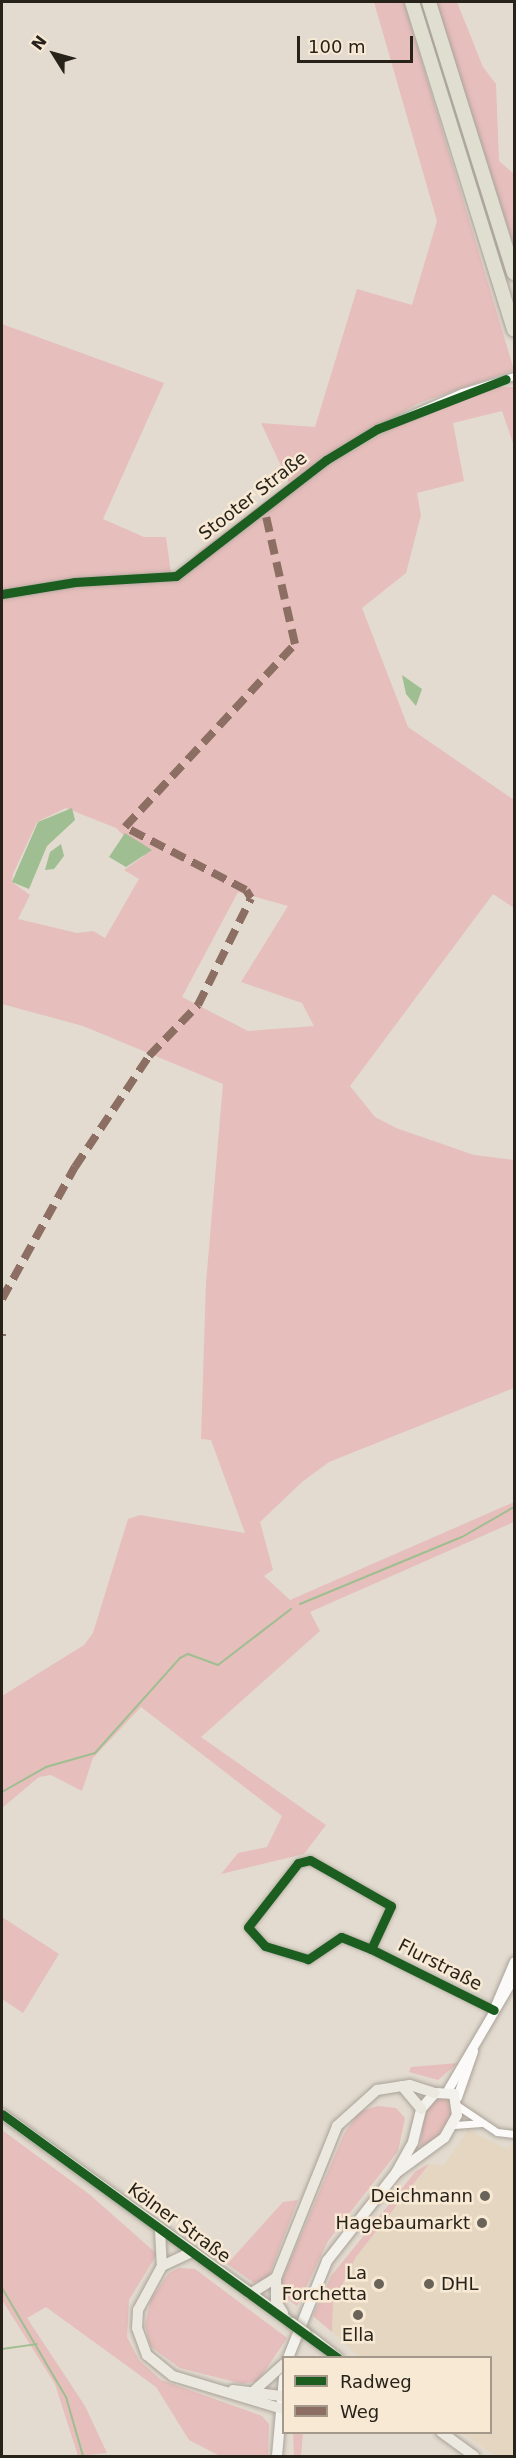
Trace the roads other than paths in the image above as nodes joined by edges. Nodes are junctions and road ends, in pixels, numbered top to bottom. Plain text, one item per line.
1 (412, 2) edge
2 (429, 2) edge
3 (514, 273) edge
4 (514, 330) edge
5 (514, 376) edge
6 (2, 594) edge
7 (371, 1949) junction
8 (514, 1961) edge
9 (514, 1977) edge
10 (494, 2010) junction
11 (474, 2049) junction
12 (402, 2086) junction
13 (448, 2089) junction
14 (435, 2092) junction
15 (458, 2101) junction
16 (421, 2109) junction
17 (2, 2114) edge
18 (481, 2123) junction
19 (454, 2125) junction
20 (514, 2134) edge
21 (413, 2142) junction
22 (421, 2151) junction
23 (396, 2173) junction
24 (160, 2230) junction
25 (192, 2252) junction
26 (162, 2266) junction
27 (276, 2278) junction
28 (250, 2294) junction
29 (292, 2322) junction
30 (289, 2356) edge
31 (335, 2356) edge
32 (282, 2366) edge
33 (227, 2390) junction
34 (255, 2390) junction
35 (282, 2390) edge
36 (281, 2396) junction
37 (279, 2408) junction
38 (442, 2434) edge
39 (278, 2457) edge
40 (474, 2457) edge

1 - 4 highway
2 - 3 highway
5 - 6 street, Stooter Straße
7 - 7 street, Flurstraße
7 - 10 street, Flurstraße
8 - 10 street
9 - 10 street
10 - 11 street
11 - 13 street
11 - 15 street
12 - 14 main road
12 - 16 main road
12 - 27 main road
13 - 14 main road
13 - 15 main road
14 - 16 main road
15 - 18 street
15 - 19 main road
16 - 21 main road
17 - 24 main road, Kölner Straße
18 - 19 street
18 - 20 street
19 - 22 main road
21 - 22 main road
21 - 23 main road
22 - 23 main road
23 - 30 main road
24 - 25 main road, Kölner Straße
24 - 26 main road
25 - 26 main road
25 - 28 main road, Kölner Straße
26 - 33 main road
27 - 28 main road
27 - 29 main road
28 - 29 main road, Kölner Straße
29 - 31 main road, Kölner Straße, bridge
32 - 34 main road
33 - 34 main road
33 - 37 main road
34 - 36 main road
35 - 36 main road
36 - 37 main road
37 - 39 main road
38 - 40 main road

